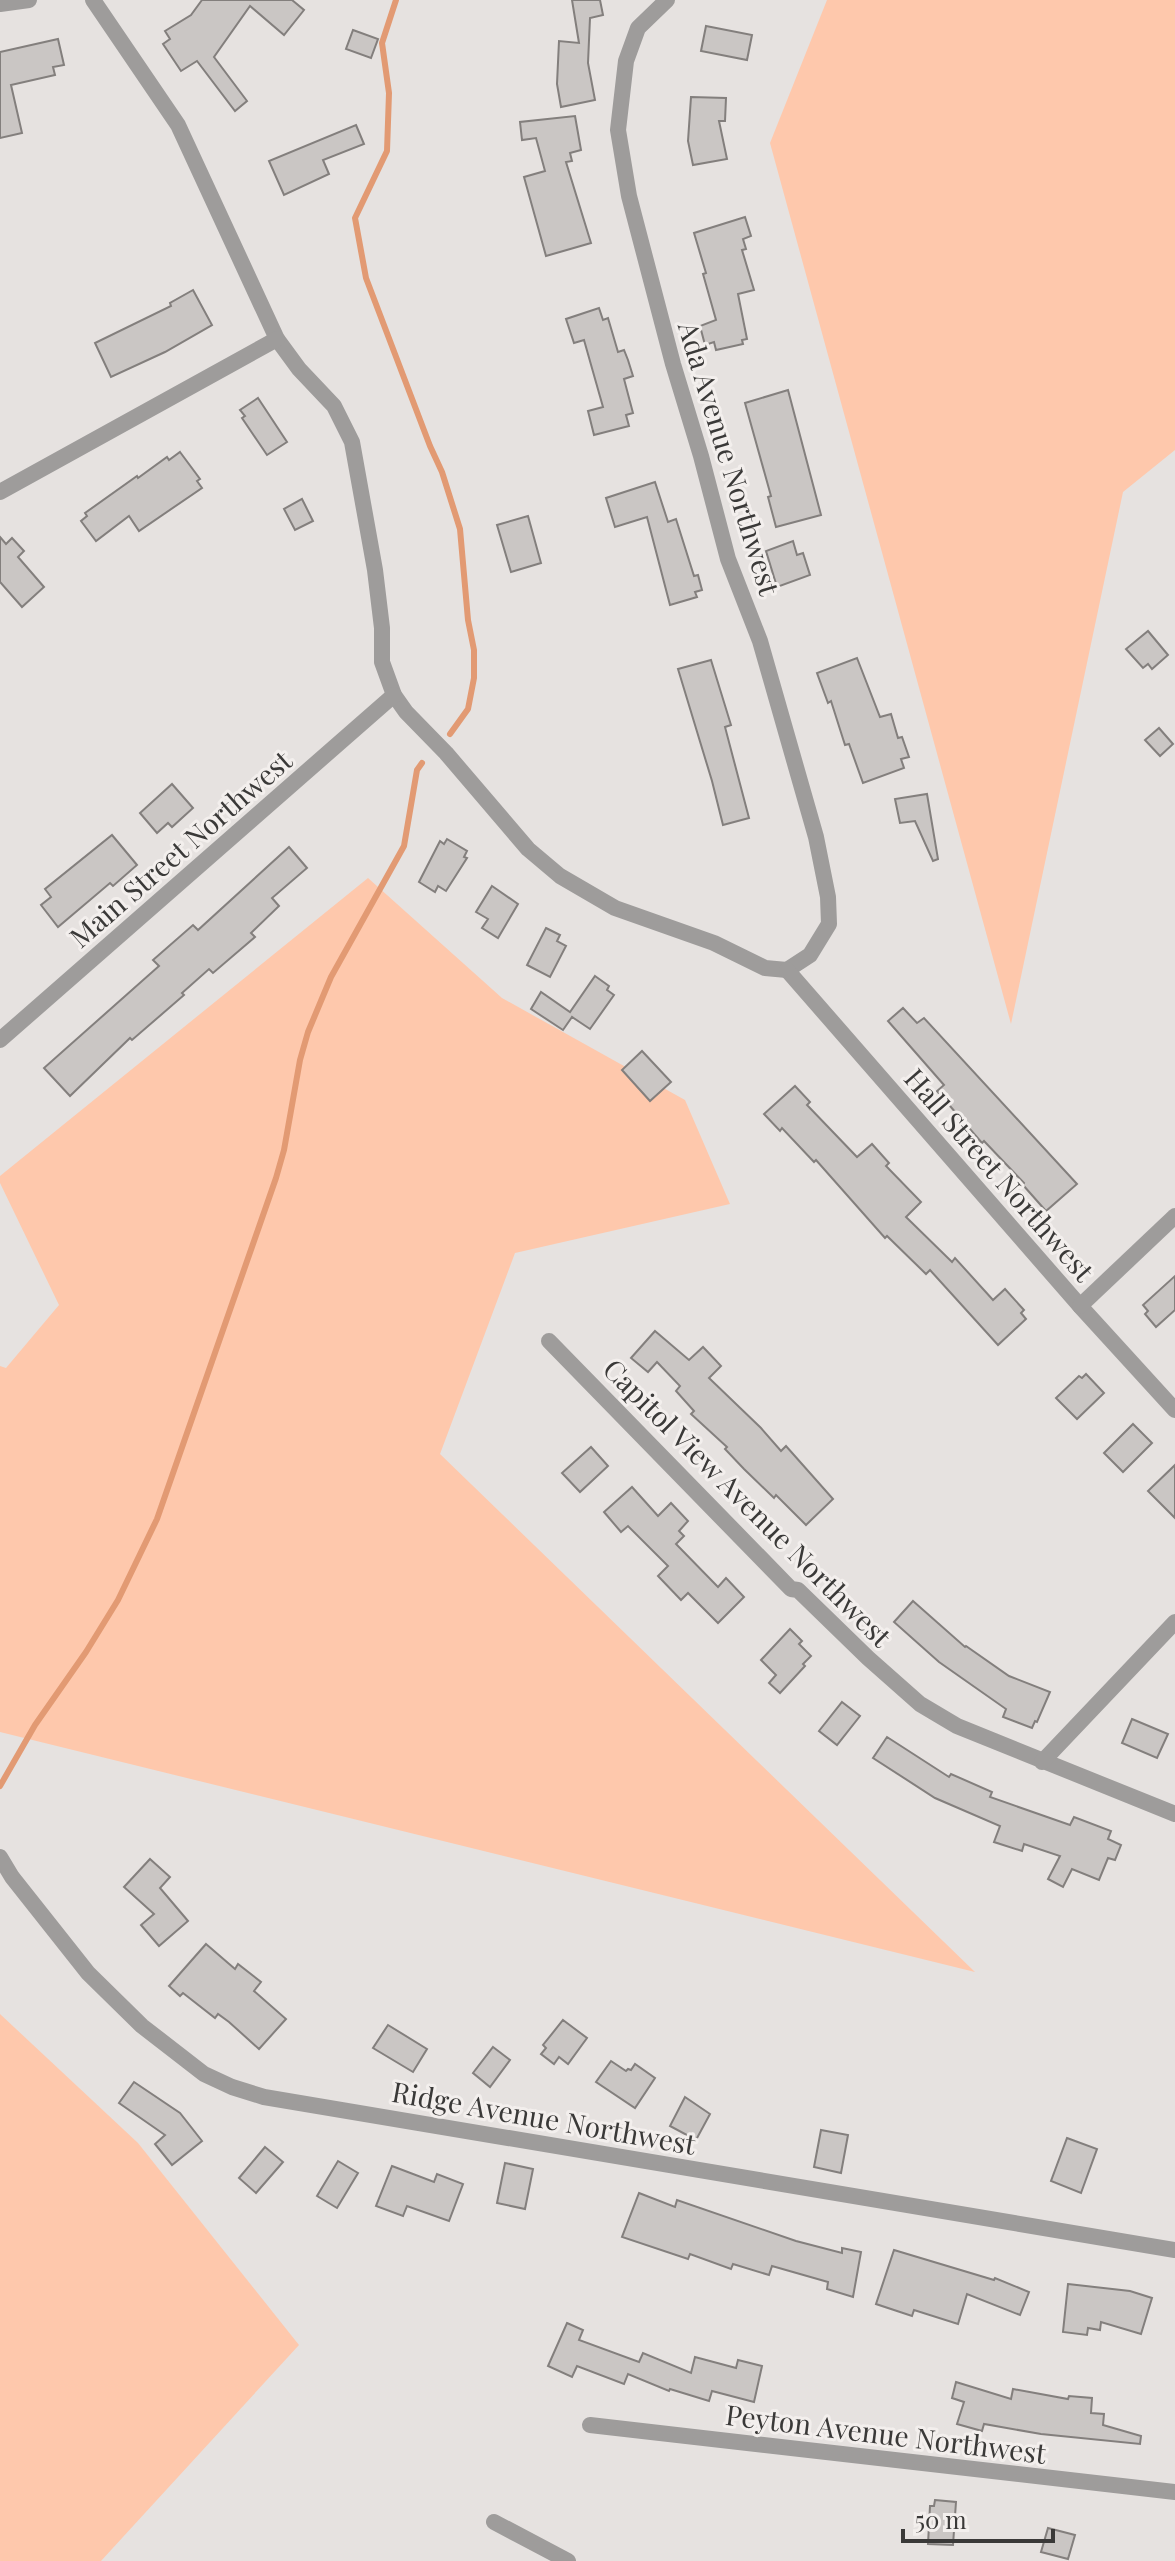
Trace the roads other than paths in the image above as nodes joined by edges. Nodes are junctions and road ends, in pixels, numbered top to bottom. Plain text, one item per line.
1 (29, 0) edge
2 (93, 0) edge
3 (667, 0) edge
4 (0, 4) edge
5 (277, 339) junction
6 (0, 492) edge
7 (394, 695) junction
8 (787, 970) junction
9 (0, 1040) edge
10 (1175, 1216) edge
11 (1080, 1306) junction
12 (549, 1341) dead end
13 (1175, 1410) edge
14 (1175, 1622) edge
15 (1042, 1762) junction
16 (1175, 1814) edge
17 (0, 1857) edge
18 (1175, 2250) edge
19 (590, 2425) dead end
20 (1175, 2492) edge
21 (494, 2522) dead end
22 (568, 2561) edge

1 - 4 street
2 - 5 street
3 - 8 street, Ada Avenue Northwest
5 - 6 street
5 - 7 street
7 - 8 street
7 - 9 street, Main Street Northwest
8 - 11 street, Hall Street Northwest
10 - 11 street
11 - 13 street, Hall Street Northwest
12 - 15 street, Capitol View Avenue Northwest
14 - 15 street
15 - 16 street, Capitol View Avenue Northwest
17 - 18 street, Ridge Avenue Northwest
19 - 20 street, Peyton Avenue Northwest
21 - 22 street

